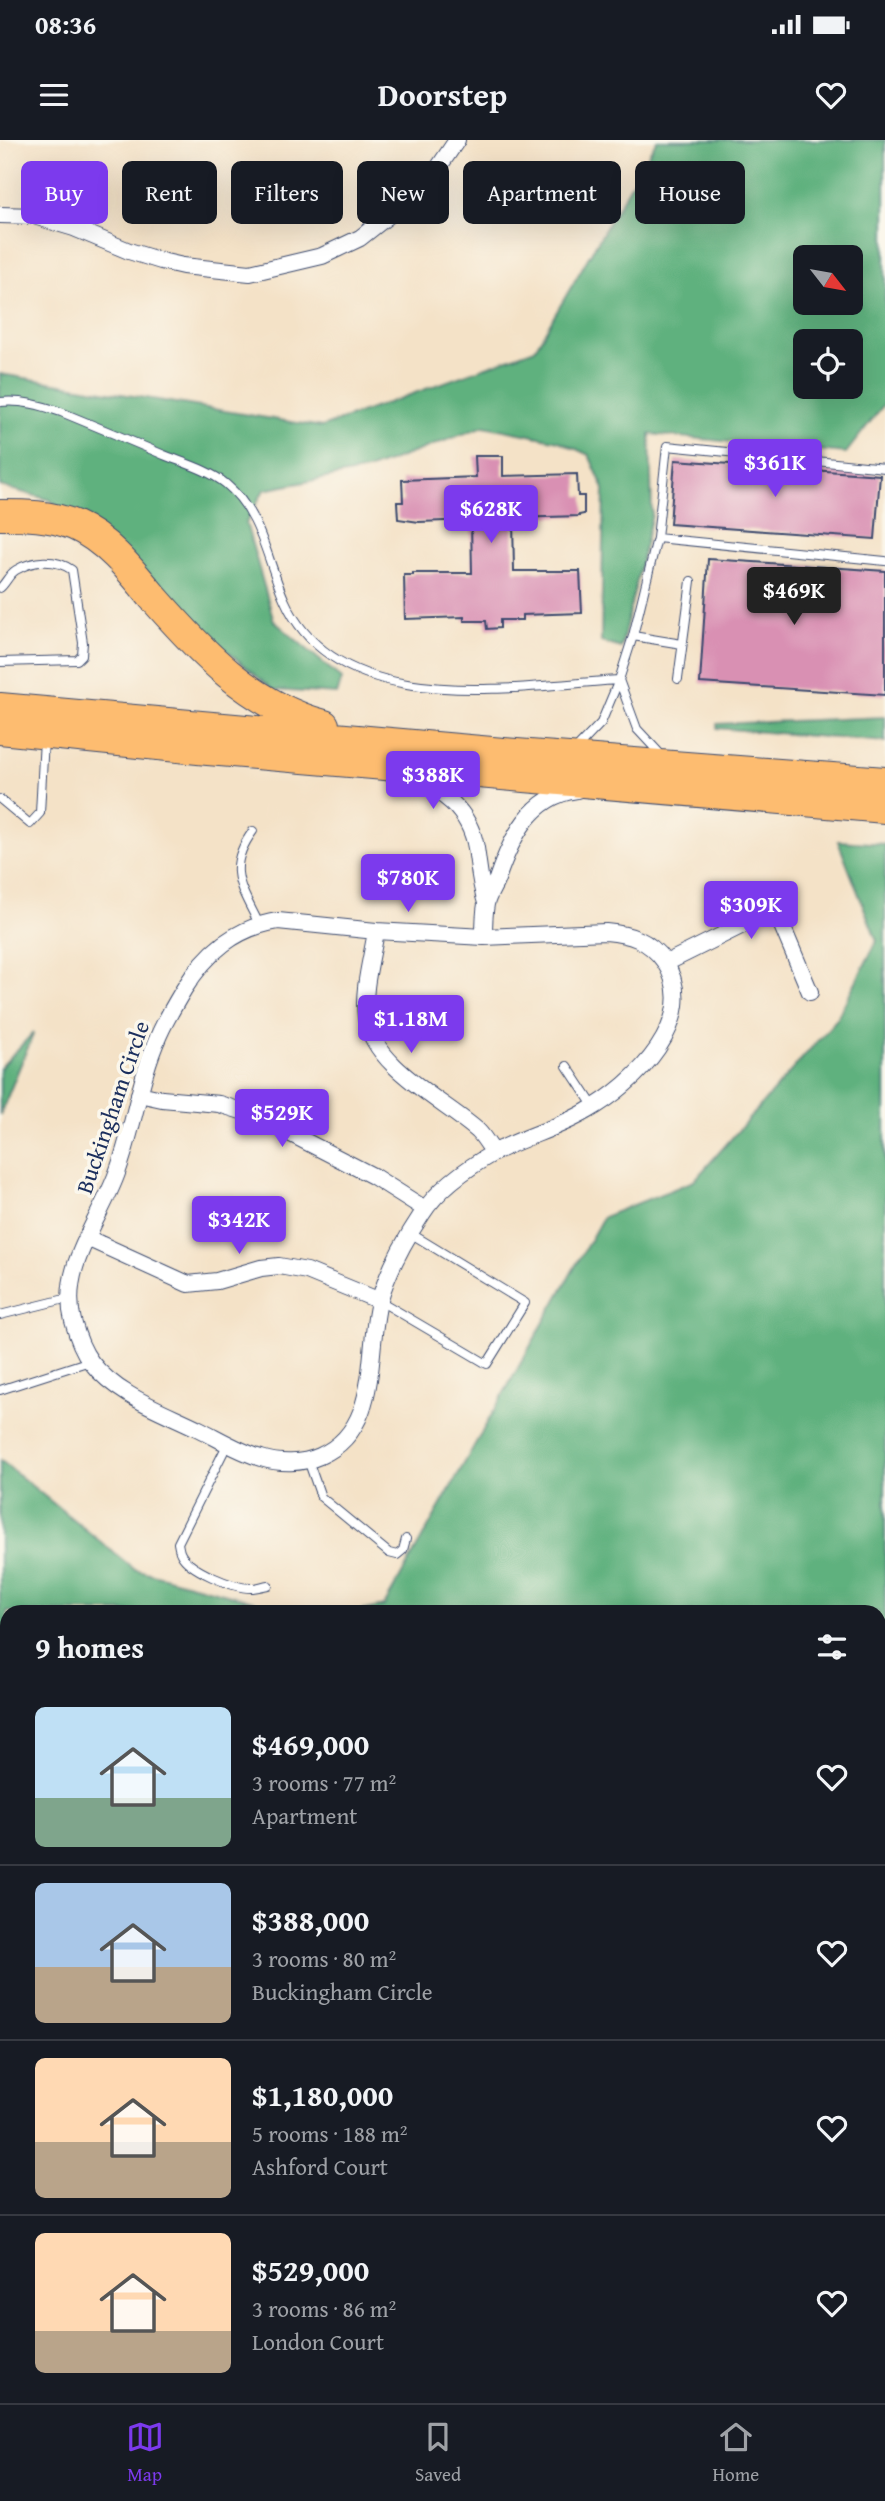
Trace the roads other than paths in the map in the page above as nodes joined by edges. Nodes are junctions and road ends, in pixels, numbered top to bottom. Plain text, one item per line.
1 (457, 140) edge
2 (0, 215) edge
3 (0, 402) edge
4 (885, 468) edge
5 (0, 514) edge
6 (657, 538) junction
7 (885, 561) edge
8 (691, 581) dead end
9 (0, 588) edge
10 (634, 636) junction
11 (682, 644) junction
12 (0, 662) edge
13 (678, 679) dead end
14 (619, 680) junction
15 (0, 708) edge
16 (0, 729) edge
17 (44, 733) junction
18 (379, 741) junction
19 (568, 757) junction
20 (336, 760) junction
21 (671, 765) junction
22 (885, 782) edge
23 (632, 786) junction
24 (0, 799) edge
25 (885, 808) edge
26 (253, 831) dead end
27 (486, 903) junction
28 (259, 924) junction
29 (376, 931) junction
30 (484, 937) junction
31 (666, 963) junction
32 (810, 992) dead end
33 (567, 1066) dead end
34 (139, 1094) junction
35 (594, 1107) junction
36 (494, 1153) junction
37 (425, 1209) junction
38 (410, 1233) junction
39 (88, 1238) junction
40 (69, 1298) junction
41 (380, 1301) junction
42 (0, 1315) edge
43 (90, 1361) junction
44 (0, 1390) edge
45 (228, 1443) junction
46 (308, 1460) junction
47 (406, 1539) dead end
48 (268, 1585) dead end

1 - 2 street
3 - 14 lane
4 - 6 lane
5 - 18 highway
6 - 7 lane
6 - 10 lane
8 - 11 lane
9 - 12 lane
10 - 11 lane
10 - 14 lane
11 - 13 lane
14 - 19 lane
14 - 21 lane
15 - 18 highway
16 - 17 highway
17 - 20 highway
17 - 24 lane
18 - 19 highway
19 - 21 highway
20 - 23 highway
20 - 27 street
21 - 22 highway
23 - 25 highway
23 - 27 street
26 - 28 lane
27 - 30 street
28 - 29 street, Buckingham Circle
28 - 34 street, Buckingham Circle
29 - 30 street, Buckingham Circle
29 - 36 street
30 - 31 street, Buckingham Circle
31 - 32 street
31 - 35 street, Buckingham Circle
33 - 35 lane
34 - 37 street
34 - 39 street, Buckingham Circle
35 - 36 street, Buckingham Circle
36 - 37 street, Buckingham Circle
37 - 38 street, Buckingham Circle
38 - 41 street, Buckingham Circle
38 - 41 lane
39 - 40 street, Buckingham Circle
39 - 41 street
40 - 42 lane
40 - 43 street, Buckingham Circle
41 - 46 street, Buckingham Circle
43 - 44 lane
43 - 45 street, Buckingham Circle
45 - 46 street, Buckingham Circle
45 - 48 lane
46 - 47 lane

